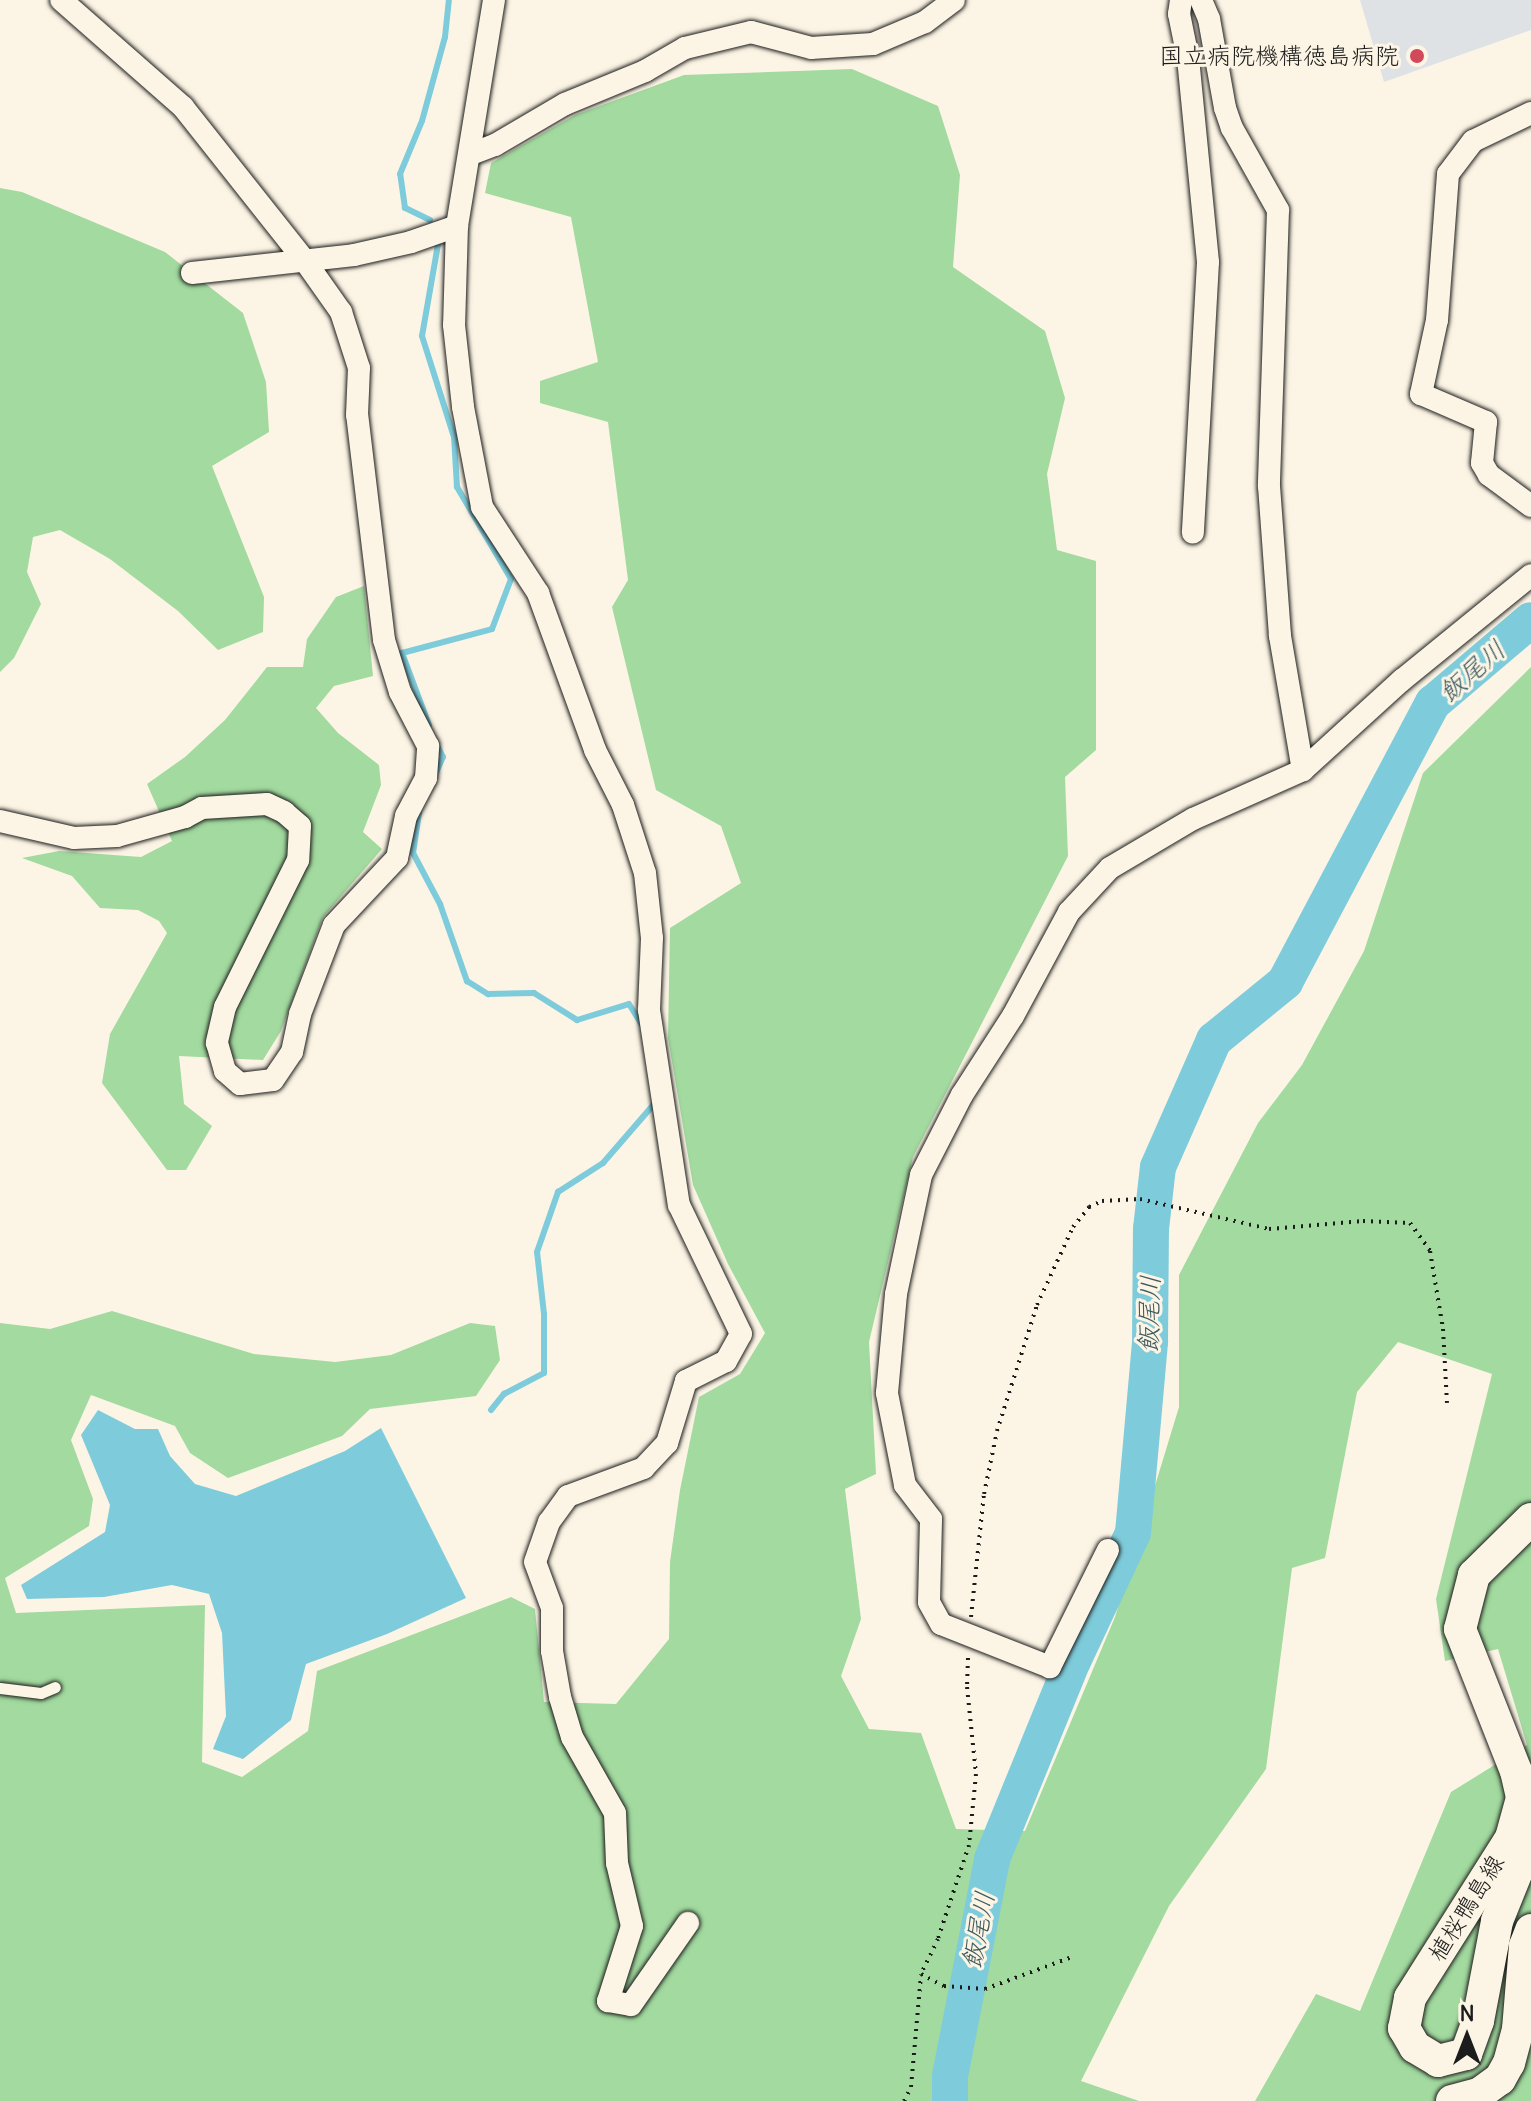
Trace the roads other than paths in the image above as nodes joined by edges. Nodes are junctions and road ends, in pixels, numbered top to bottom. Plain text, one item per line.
1 (61, 0) edge
2 (494, 0) edge
3 (954, 0) edge
4 (1181, 0) edge
5 (1201, 0) edge
6 (1531, 113) edge
7 (471, 154) junction
8 (457, 226) junction
9 (305, 261) junction
10 (192, 273) dead end
11 (1531, 506) edge
12 (1193, 533) dead end
13 (1531, 575) edge
14 (1303, 770) junction
15 (0, 821) edge
16 (1531, 1519) edge
17 (1108, 1550) dead end
18 (55, 1687) dead end
19 (0, 1688) edge
20 (1531, 1837) edge
21 (688, 1923) dead end
22 (1531, 1930) edge
23 (1452, 2101) edge

1 - 9 street
2 - 7 street
3 - 7 street
4 - 12 street
5 - 14 street
6 - 11 street
7 - 8 street
8 - 9 street
8 - 21 street
9 - 10 street
9 - 15 street
13 - 14 street
14 - 17 street
16 - 20 main road, 植桜鴨島線
18 - 19 lane
22 - 23 main road

